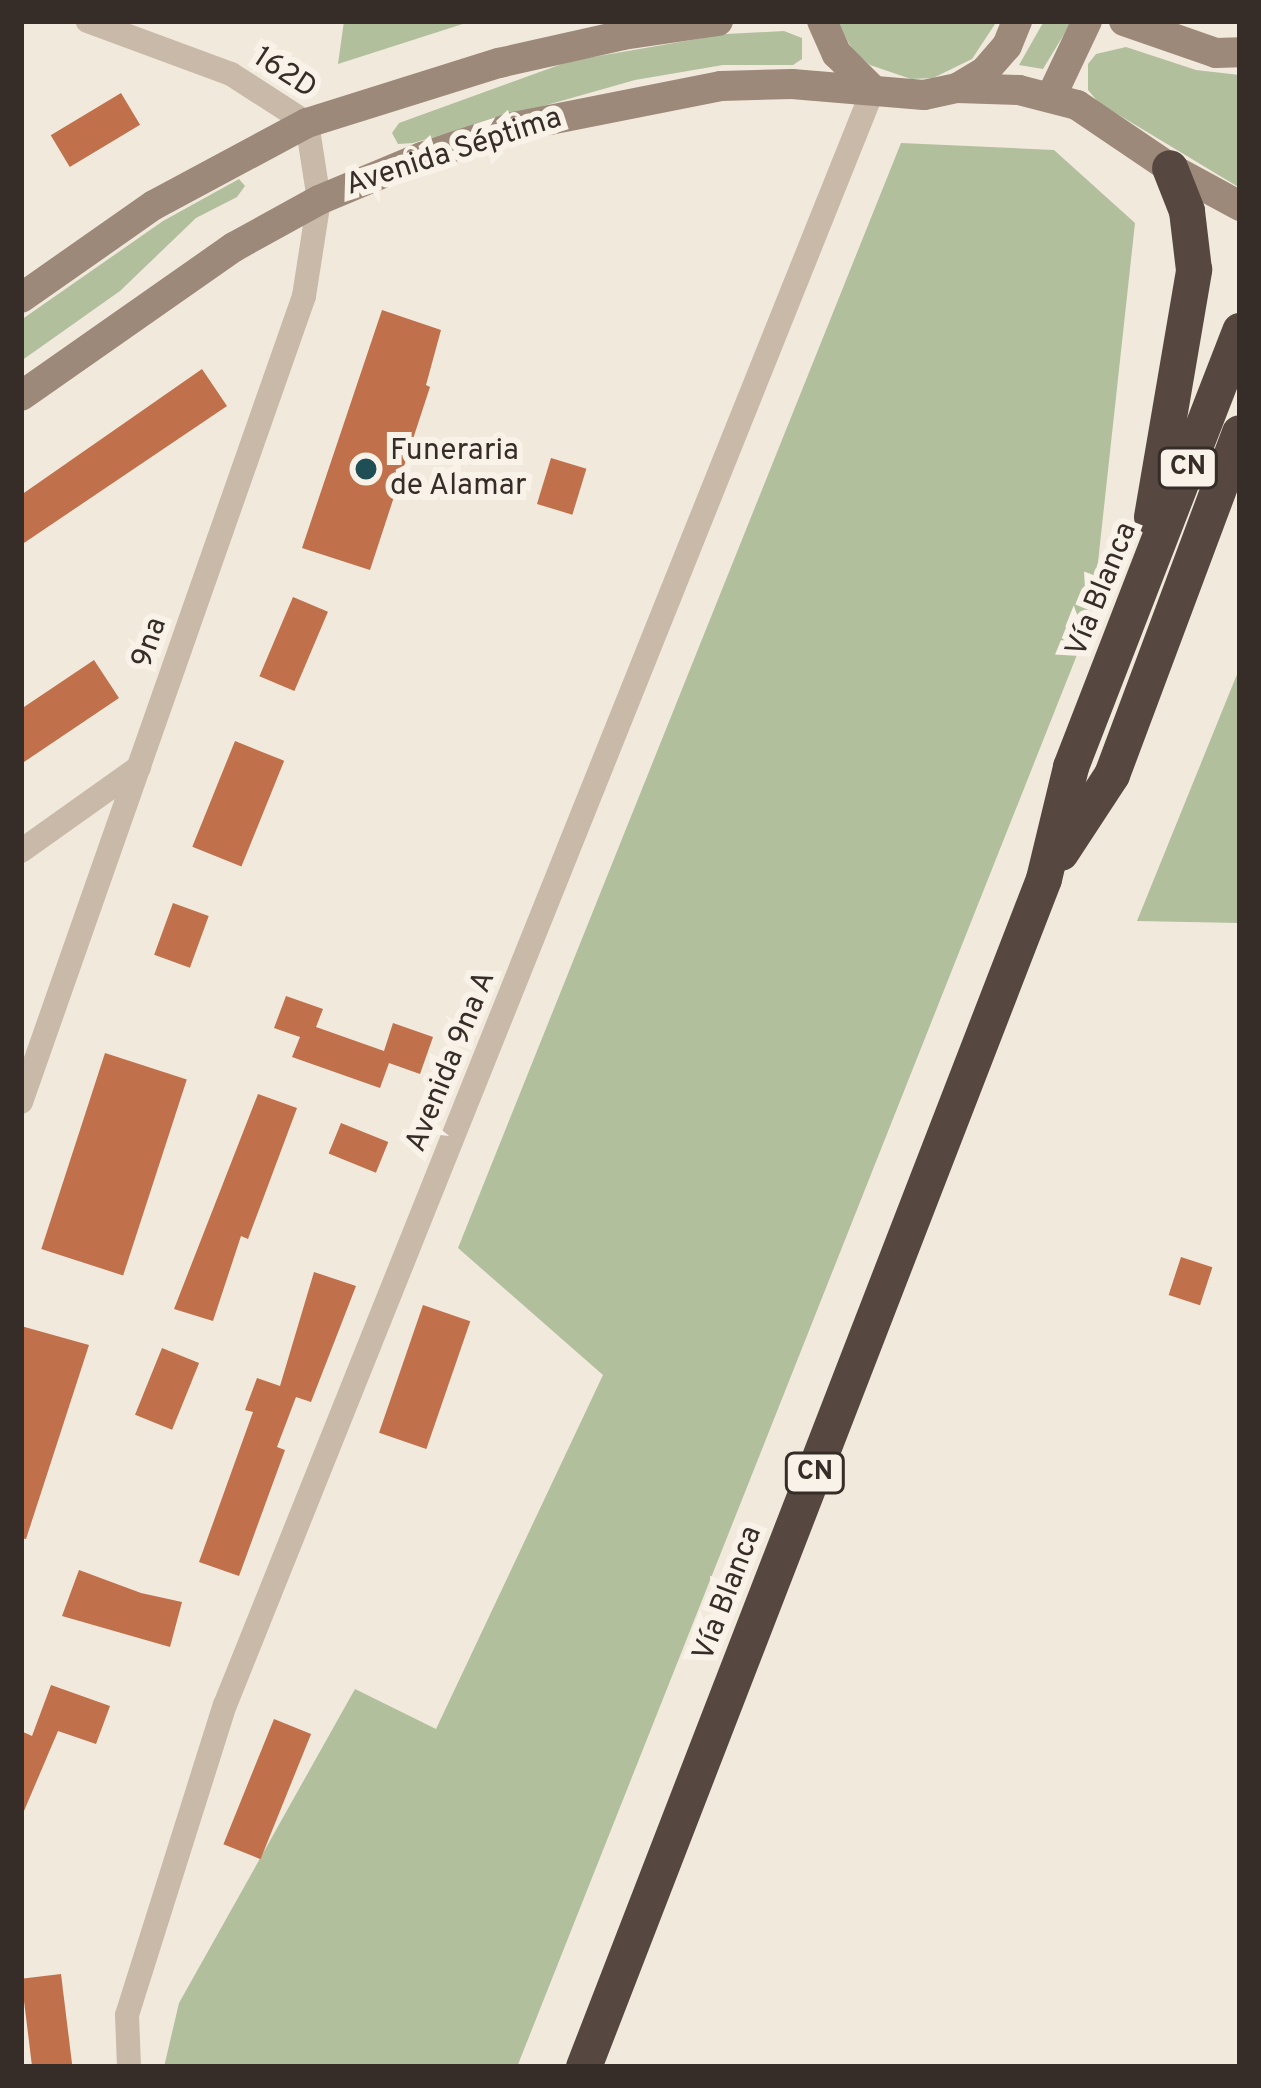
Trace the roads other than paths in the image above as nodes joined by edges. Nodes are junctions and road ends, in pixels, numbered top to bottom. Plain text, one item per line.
1 (88, 21) edge
2 (718, 21) edge
3 (822, 21) edge
4 (1017, 21) edge
5 (1087, 21) edge
6 (1124, 21) edge
7 (1240, 52) edge
8 (957, 88) junction
9 (874, 90) junction
10 (1051, 97) junction
11 (307, 122) junction
12 (1170, 169) junction
13 (319, 200) junction
14 (1240, 206) edge
15 (21, 298) edge
16 (1240, 331) edge
17 (21, 396) edge
18 (1240, 433) edge
19 (1240, 478) edge
20 (1206, 532) junction
21 (1136, 605) junction
22 (139, 766) junction
23 (21, 850) edge
24 (1044, 879) junction
25 (21, 1102) edge
26 (129, 2067) edge
27 (584, 2067) edge

1 - 11 street, 162D
2 - 11 main road
3 - 9 main road
4 - 8 main road
5 - 10 main road
6 - 7 main road
8 - 9 main road, Avenida Séptima
8 - 10 main road, Avenida Séptima
9 - 13 main road, Avenida Séptima
9 - 26 street, Avenida 9na A
10 - 12 main road, Avenida Séptima
11 - 13 street, 162D
11 - 15 main road
12 - 14 main road, Avenida Séptima
12 - 21 highway
13 - 17 main road, Avenida Séptima
13 - 22 street, 9na
16 - 21 highway, Vía Blanca / CN
18 - 20 highway, Vía Blanca / CN
19 - 20 highway
20 - 24 highway, Vía Blanca / CN
21 - 24 highway, Vía Blanca / CN
22 - 23 street
22 - 25 street, 9na
24 - 27 highway, Vía Blanca / CN

